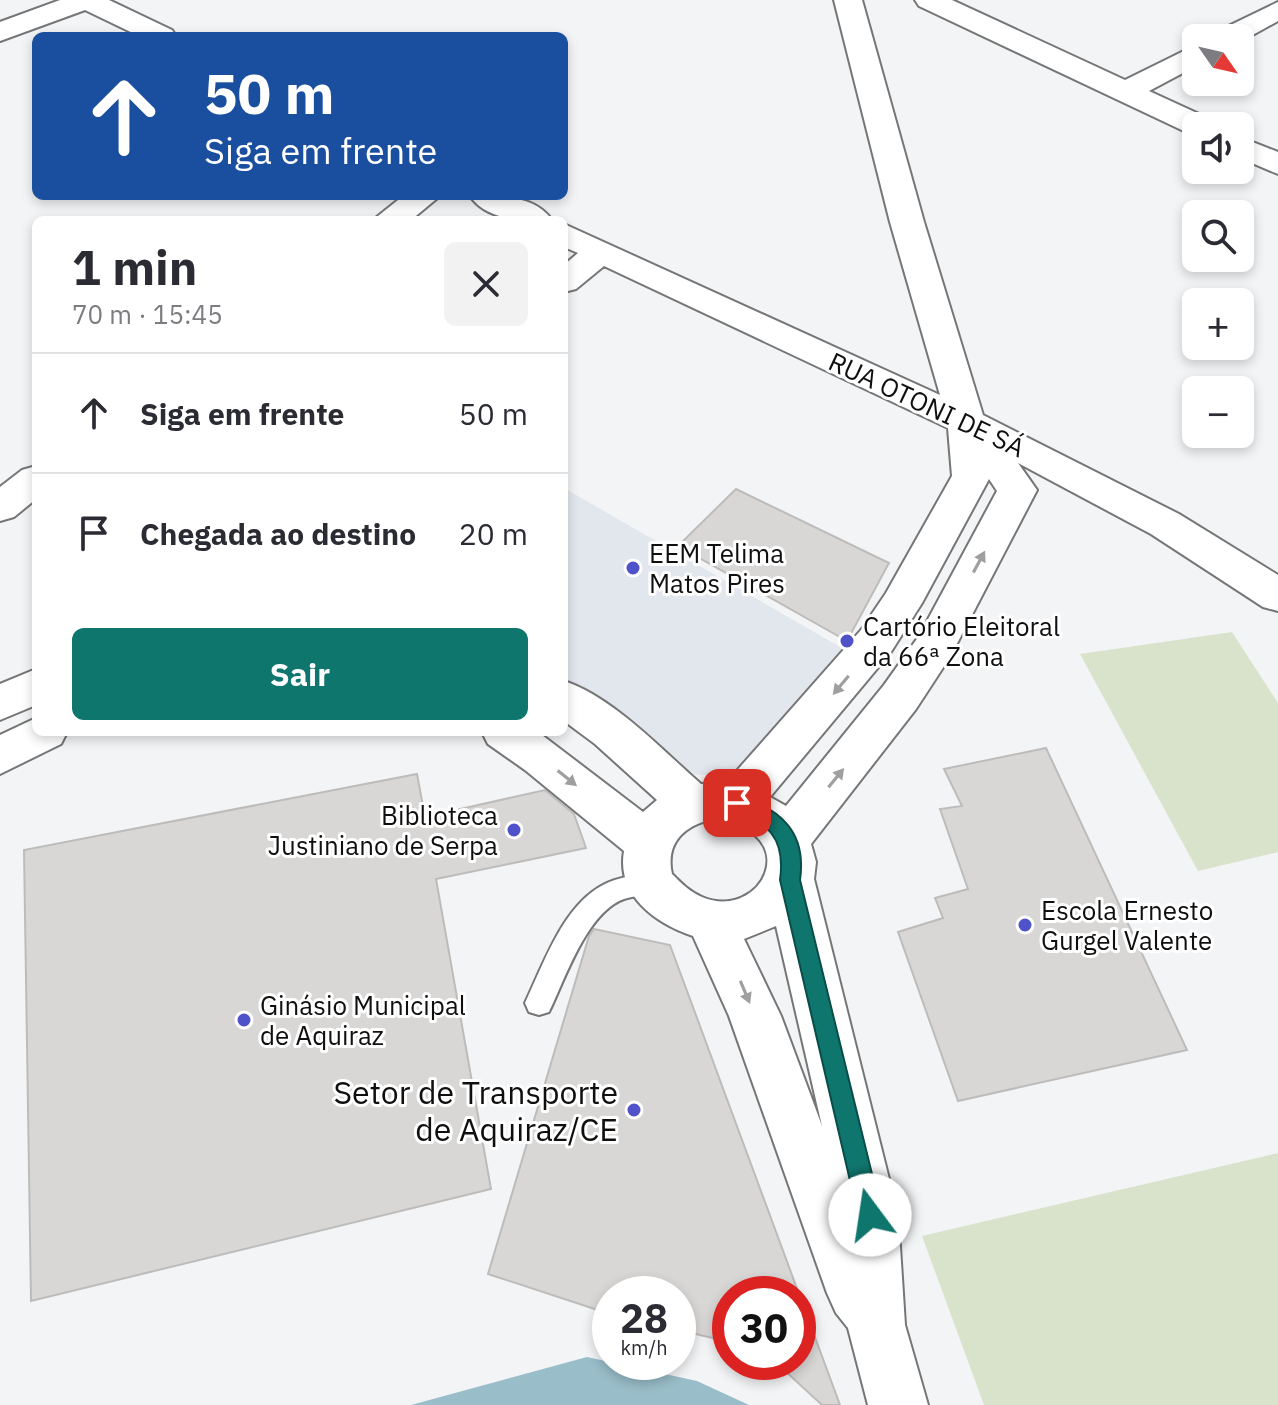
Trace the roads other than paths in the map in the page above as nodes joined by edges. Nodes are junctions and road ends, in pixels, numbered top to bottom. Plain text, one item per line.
1 (86, 0) edge
2 (848, 0) edge
3 (929, 0) edge
4 (1278, 10) edge
5 (1252, 24) edge
6 (0, 32) edge
7 (154, 32) edge
8 (1182, 62) edge
9 (1128, 91) junction
10 (1182, 118) edge
11 (1254, 153) edge
12 (1278, 164) edge
13 (418, 200) edge
14 (494, 200) edge
15 (396, 216) edge
16 (527, 216) edge
17 (568, 236) edge
18 (600, 252) junction
19 (568, 279) edge
20 (966, 421) junction
21 (32, 482) edge
22 (0, 507) edge
23 (1278, 596) edge
24 (32, 688) edge
25 (568, 701) edge
26 (0, 703) edge
27 (38, 736) edge
28 (510, 736) edge
29 (0, 756) edge
30 (715, 803) junction
31 (788, 859) junction
32 (650, 864) junction
33 (711, 922) junction
34 (539, 1003) dead end
35 (876, 1325) junction
36 (898, 1405) edge

1 - 6 street
1 - 7 street
2 - 20 street
3 - 9 street
4 - 5 street
8 - 9 street
9 - 10 street
11 - 12 street
13 - 15 street
14 - 16 street
17 - 18 street, RUA OTONI DE SÁ
18 - 19 street
18 - 20 street, RUA OTONI DE SÁ
20 - 23 street, RUA OTONI DE SÁ
20 -> 30 street
31 -> 20 street
21 - 22 street
24 - 26 street
25 - 30 street
27 - 29 street
28 -> 32 street
30 - 31 street
30 - 32 street
31 - 33 street
31 - 35 street
32 - 33 street
32 - 34 lane
33 -> 35 street
35 - 36 street

